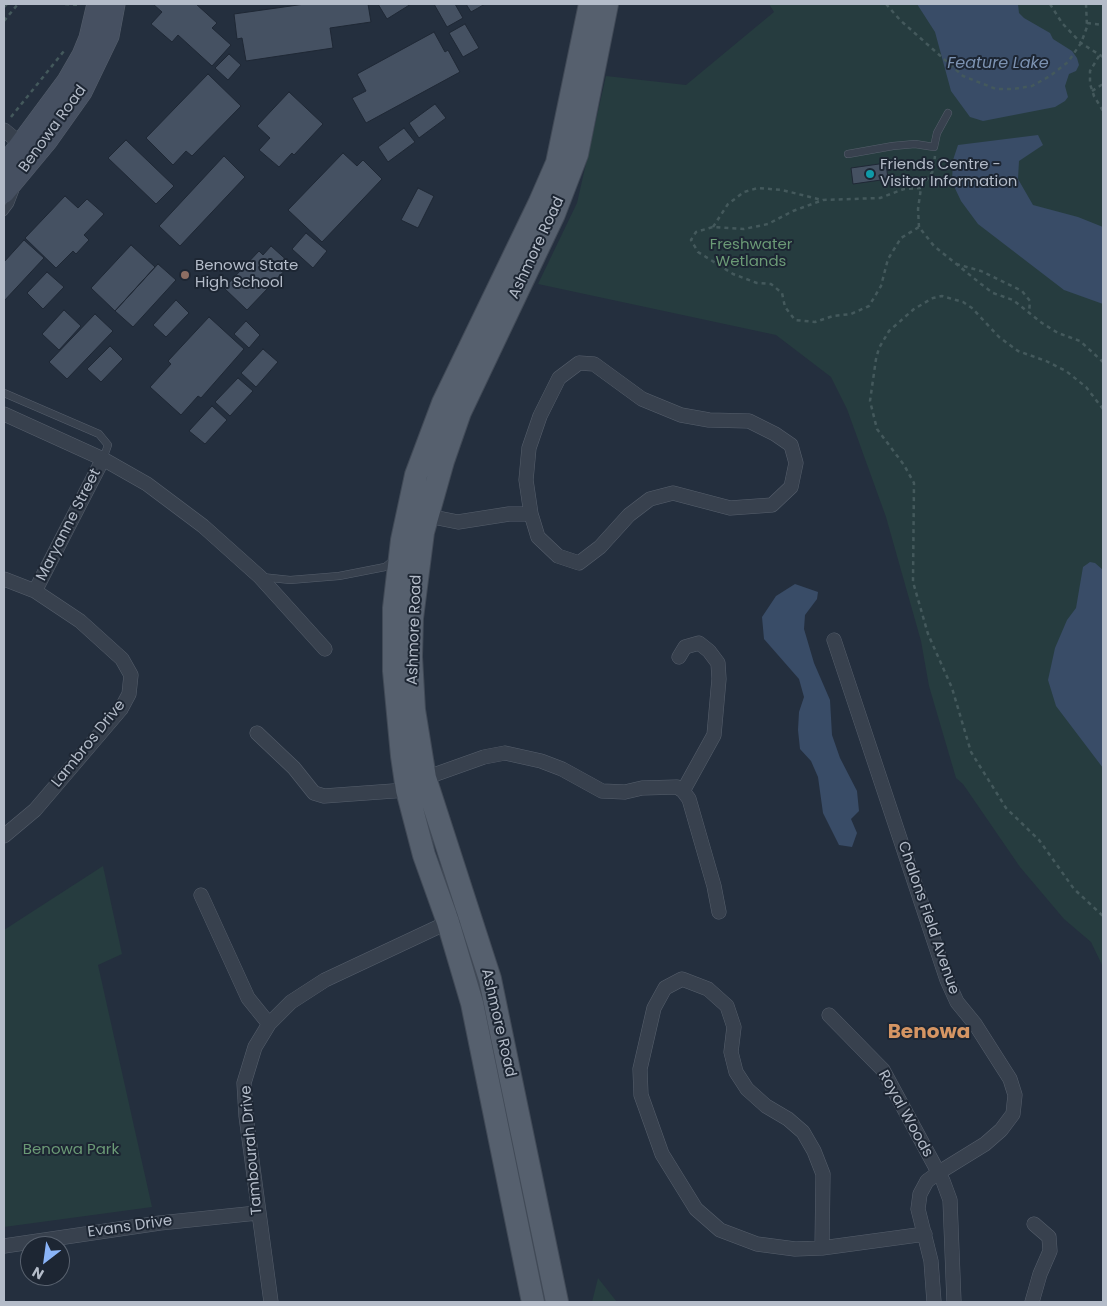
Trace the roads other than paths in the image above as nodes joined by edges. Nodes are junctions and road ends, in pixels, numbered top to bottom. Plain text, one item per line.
1 (89, 4) edge
2 (115, 4) edge
3 (590, 4) edge
4 (607, 4) edge
5 (948, 112) dead end
6 (7, 123) edge
7 (28, 149) junction
8 (848, 154) dead end
9 (11, 171) edge
10 (4, 193) edge
11 (4, 212) edge
12 (4, 393) edge
13 (4, 414) edge
14 (103, 459) junction
15 (531, 514) junction
16 (428, 516) junction
17 (400, 554) junction
18 (260, 577) junction
19 (4, 579) edge
20 (35, 591) junction
21 (834, 640) dead end
22 (325, 649) dead end
23 (679, 657) dead end
24 (257, 733) dead end
25 (416, 784) junction
26 (683, 791) junction
27 (4, 836) edge
28 (201, 895) dead end
29 (720, 912) dead end
30 (470, 914) junction
31 (448, 922) junction
32 (829, 1014) dead end
33 (269, 1024) junction
34 (938, 1172) junction
35 (257, 1213) junction
36 (1034, 1224) dead end
37 (925, 1234) junction
38 (4, 1246) edge
39 (822, 1248) junction
40 (271, 1302) edge
41 (534, 1302) edge
42 (557, 1302) edge
43 (934, 1302) edge
44 (954, 1302) edge
45 (1032, 1302) edge

1 - 7 main road, Benowa Road
2 - 7 main road, Benowa Road
3 - 17 main road, Ashmore Road
4 - 16 main road, Ashmore Road
5 - 8 lane
6 - 7 street
7 - 9 main road, Benowa Road
9 - 10 main road, Benowa Road
9 - 11 lane
12 - 14 lane
13 - 14 street
14 - 18 street
14 - 20 street, Maryanne Street
15 - 15 street
15 - 16 street
16 - 25 main road, Ashmore Road
17 - 18 lane
17 - 25 main road, Ashmore Road
18 - 22 street
19 - 20 street, Lambros Drive
20 - 27 street, Lambros Drive
21 - 34 street, Chalons Field Avenue
23 - 26 street
24 - 25 street
25 - 26 street
25 - 30 main road, Ashmore Road
25 - 31 main road, Ashmore Road
26 - 29 street
28 - 33 street
30 - 31 street, Tambourah Drive
30 - 42 main road, Ashmore Road
31 - 33 street, Tambourah Drive
31 - 41 main road, Ashmore Road
32 - 34 street, Royal Woods
33 - 35 street, Tambourah Drive
34 - 37 street, Chalons Field Avenue
34 - 44 street, Royal Woods
35 - 38 street, Evans Drive
35 - 40 street, Tambourah Drive
36 - 45 street
37 - 39 street
37 - 43 street, Chalons Field Avenue
39 - 39 street

